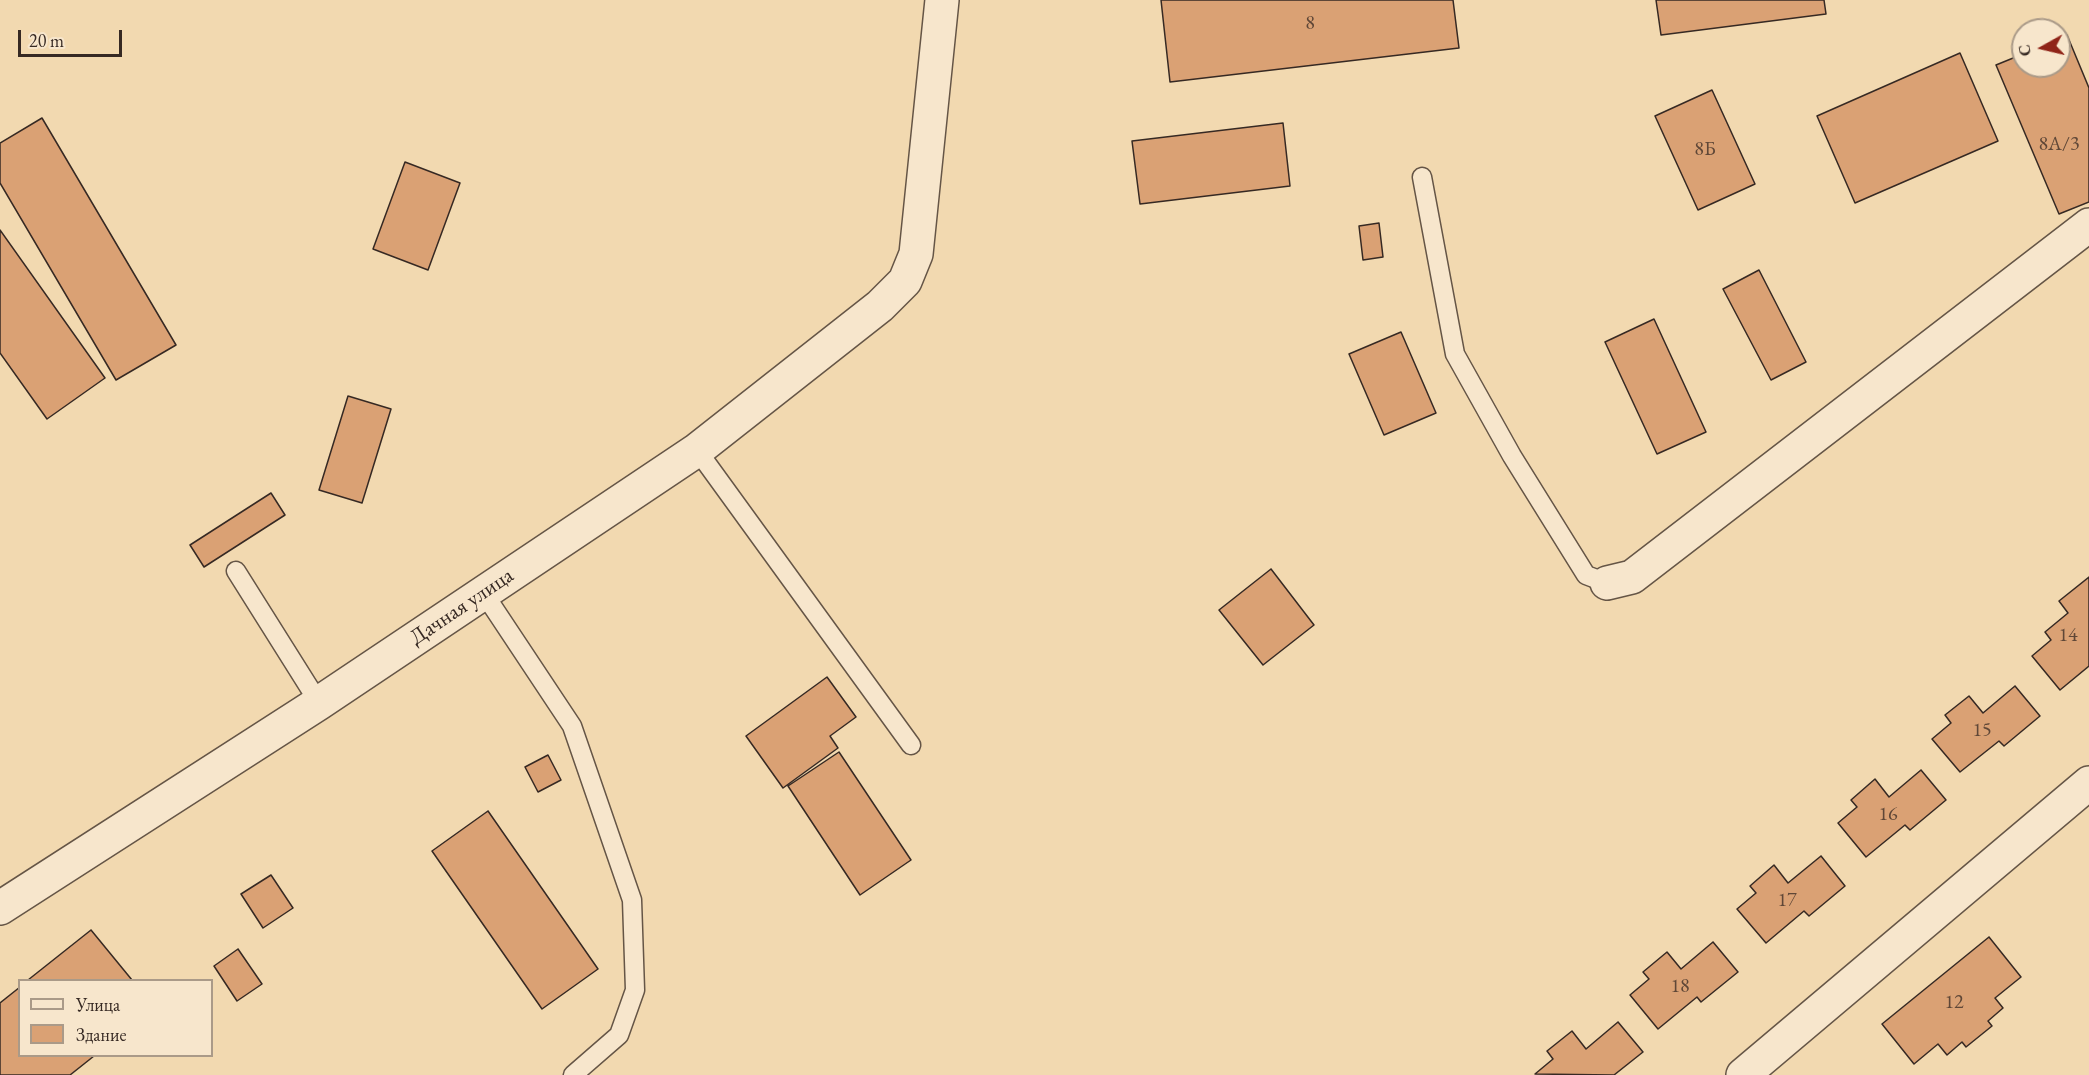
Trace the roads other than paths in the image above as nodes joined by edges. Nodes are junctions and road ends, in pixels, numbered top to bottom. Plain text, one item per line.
1 (942, 0) edge
2 (1422, 177) dead end
3 (2089, 225) edge
4 (697, 450) junction
5 (236, 571) dead end
6 (1607, 583) joint
7 (483, 592) junction
8 (319, 703) junction
9 (911, 746) dead end
10 (2089, 783) edge
11 (0, 908) edge
12 (573, 1075) edge
13 (1743, 1075) edge

1 - 4 street, Дачная улица
2 - 6 lane
3 - 6 street
4 - 7 street, Дачная улица
4 - 9 lane
5 - 8 lane
7 - 8 street, Дачная улица
7 - 12 lane
8 - 11 street, Дачная улица
10 - 13 street

